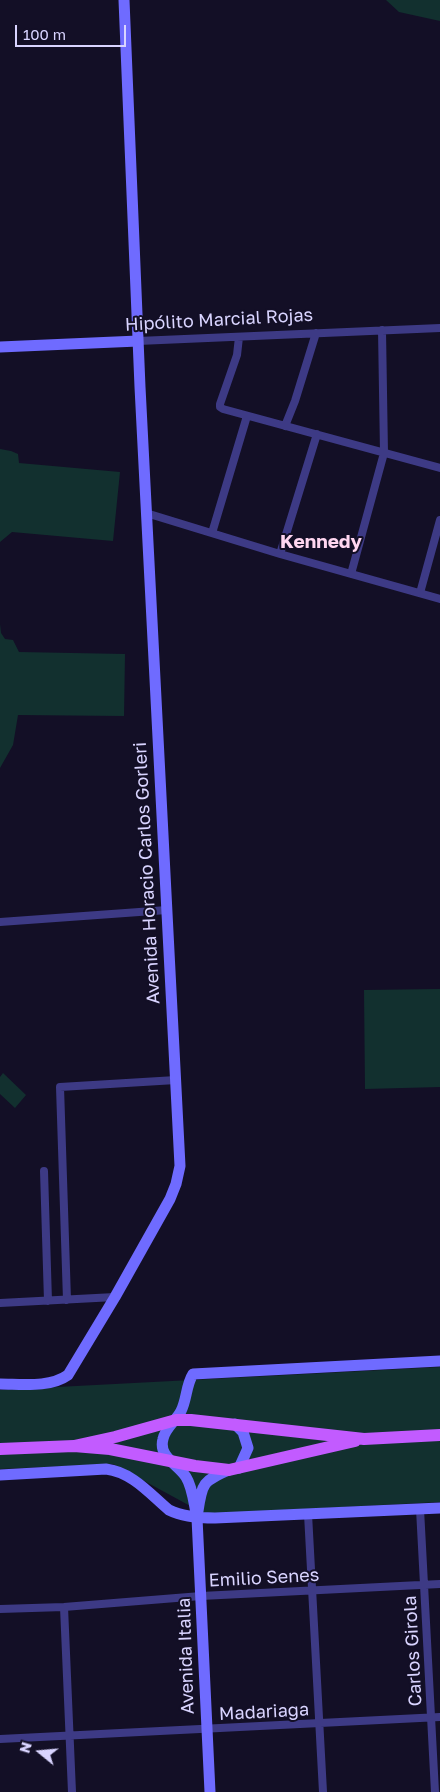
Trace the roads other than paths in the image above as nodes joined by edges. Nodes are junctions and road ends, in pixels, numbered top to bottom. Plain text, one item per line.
1 (124, 0) edge
2 (440, 328) edge
3 (382, 330) junction
4 (316, 333) junction
5 (239, 337) junction
6 (138, 341) junction
7 (0, 347) edge
8 (247, 416) junction
9 (285, 426) junction
10 (317, 434) junction
11 (384, 453) junction
12 (440, 468) edge
13 (146, 513) junction
14 (440, 520) edge
15 (212, 533) junction
16 (280, 554) junction
17 (351, 574) junction
18 (420, 593) junction
19 (440, 599) edge
20 (167, 910) junction
21 (0, 922) edge
22 (176, 1080) junction
23 (44, 1171) dead end
24 (115, 1297) junction
25 (67, 1300) junction
26 (48, 1301) junction
27 (0, 1303) edge
28 (440, 1361) edge
29 (0, 1384) edge
30 (176, 1420) junction
31 (235, 1424) junction
32 (440, 1436) edge
33 (364, 1439) junction
34 (74, 1446) junction
35 (0, 1449) edge
36 (169, 1460) junction
37 (234, 1469) junction
38 (0, 1475) edge
39 (440, 1508) edge
40 (420, 1509) junction
41 (308, 1514) junction
42 (197, 1518) junction
43 (440, 1584) edge
44 (424, 1585) junction
45 (312, 1590) junction
46 (201, 1596) junction
47 (64, 1607) junction
48 (0, 1609) edge
49 (431, 1717) junction
50 (440, 1717) edge
51 (320, 1724) junction
52 (206, 1729) junction
53 (70, 1735) junction
54 (0, 1738) edge
55 (72, 1792) edge
56 (210, 1792) edge
57 (323, 1792) edge
58 (435, 1792) edge

1 - 6 main road, Avenida Horacio Carlos Gorleri
2 - 3 street, Hipólito Marcial Rojas
3 - 4 street, Hipólito Marcial Rojas
3 - 11 street
4 - 5 street, Hipólito Marcial Rojas
4 - 9 street
5 - 6 street, Hipólito Marcial Rojas
5 - 8 street
6 - 7 main road, Hipólito Marcial Rojas
6 - 13 main road, Avenida Horacio Carlos Gorleri
8 - 9 street
8 - 15 street
9 - 10 street
10 - 11 street
10 - 16 street
11 - 12 street
11 - 17 street
13 - 15 street
13 - 20 main road, Avenida Horacio Carlos Gorleri
14 - 18 street
15 - 16 street
16 - 17 street
17 - 18 street
18 - 19 street
20 - 21 street
20 - 22 main road, Avenida Horacio Carlos Gorleri
22 - 24 main road, Avenida Horacio Carlos Gorleri
22 - 25 street
23 - 26 street
24 - 25 street
24 - 29 main road, Avenida Horacio Carlos Gorleri
25 - 26 street
26 - 27 street
28 - 30 main road
30 - 31 main road
30 - 34 main road
30 - 36 main road
31 - 33 main road
31 - 37 main road
32 - 33 main road
33 - 37 main road
34 - 35 main road
34 - 36 main road
36 - 37 main road
36 - 42 main road, Avenida Italia
37 - 42 main road, Avenida Italia
38 - 42 main road
39 - 40 main road
40 - 41 main road
40 - 44 street, Carlos Girola
41 - 42 main road
41 - 45 street
42 - 46 main road, Avenida Italia
43 - 44 street, Emilio Senes
44 - 45 street, Emilio Senes
44 - 49 street, Carlos Girola
45 - 46 street, Emilio Senes
45 - 51 street
46 - 47 street, Emilio Senes
46 - 52 main road, Avenida Italia
47 - 48 street, Emilio Senes
47 - 53 street
49 - 50 street, Madariaga
49 - 51 street, Madariaga
49 - 58 street, Carlos Girola
51 - 52 street, Madariaga
51 - 57 street
52 - 53 street, Madariaga
52 - 56 main road, Avenida Italia
53 - 54 street, Madariaga
53 - 55 street

